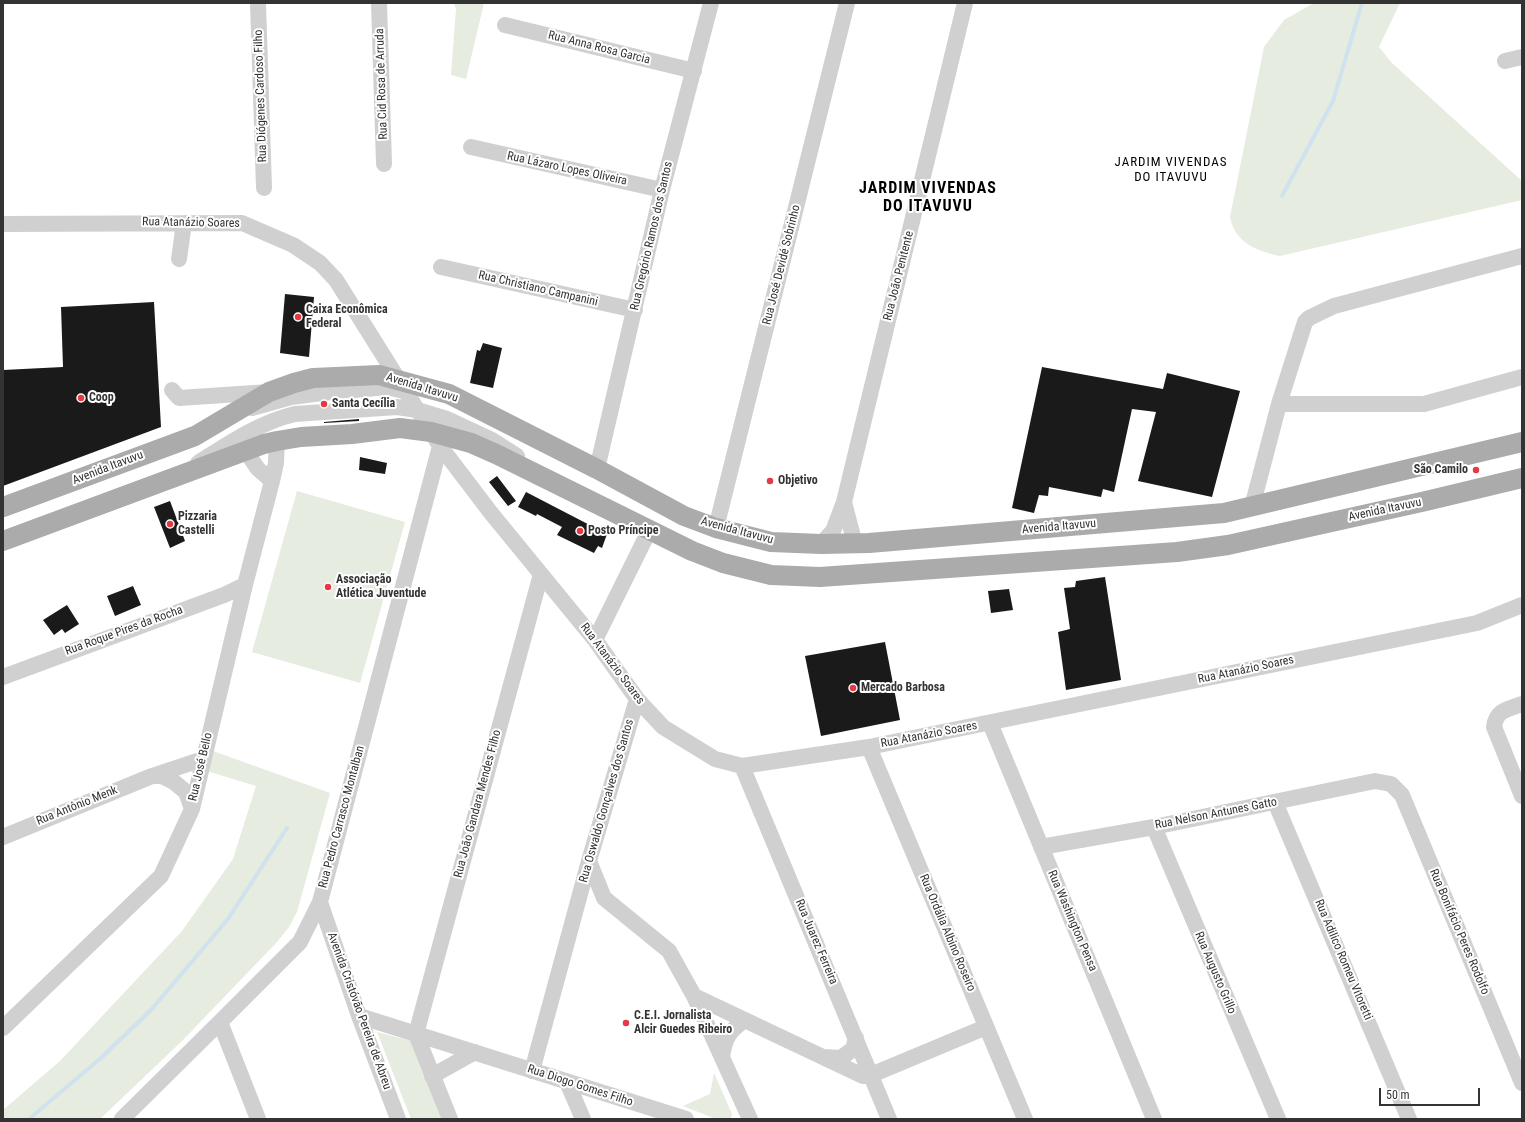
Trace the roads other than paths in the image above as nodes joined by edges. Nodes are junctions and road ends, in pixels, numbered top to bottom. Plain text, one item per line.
1 (258, 3) edge
2 (379, 3) edge
3 (711, 3) edge
4 (847, 3) edge
5 (965, 3) edge
6 (505, 25) dead end
7 (1522, 57) edge
8 (1505, 60) dead end
9 (694, 71) junction
10 (471, 148) dead end
11 (384, 164) dead end
12 (264, 188) dead end
13 (662, 190) junction
14 (184, 222) junction
15 (3, 224) edge
16 (1522, 256) edge
17 (179, 260) dead end
18 (441, 267) dead end
19 (635, 310) junction
20 (1522, 377) edge
21 (402, 386) junction
22 (172, 390) dead end
23 (269, 392) junction
24 (1279, 404) junction
25 (417, 410) junction
26 (234, 414) junction
27 (436, 439) junction
28 (277, 440) junction
29 (1522, 442) edge
30 (245, 450) junction
31 (597, 469) junction
32 (176, 476) junction
33 (1522, 478) edge
34 (272, 480) junction
35 (570, 490) junction
36 (646, 495) junction
37 (844, 502) junction
38 (3, 507) edge
39 (1252, 507) junction
40 (716, 528) junction
41 (650, 529) junction
42 (3, 541) edge
43 (822, 544) junction
44 (856, 544) junction
45 (541, 574) junction
46 (245, 585) junction
47 (1522, 605) edge
48 (595, 640) junction
49 (3, 677) edge
50 (636, 699) junction
51 (1522, 704) edge
52 (990, 723) junction
53 (869, 747) junction
54 (203, 759) junction
55 (742, 766) junction
56 (152, 776) junction
57 (1391, 784) joint
58 (1522, 796) edge
59 (1275, 802) junction
60 (192, 809) junction
61 (1154, 827) junction
62 (3, 837) edge
63 (1041, 847) junction
64 (589, 861) junction
65 (604, 898) junction
66 (320, 902) junction
67 (578, 903) junction
68 (694, 996) junction
69 (359, 1016) junction
70 (745, 1020) junction
71 (220, 1022) junction
72 (986, 1027) junction
73 (3, 1028) edge
74 (416, 1034) junction
75 (856, 1038) junction
76 (475, 1052) junction
77 (821, 1056) junction
78 (722, 1058) junction
79 (532, 1070) junction
80 (871, 1075) junction
81 (432, 1076) junction
82 (567, 1082) junction
83 (1522, 1083) edge
84 (122, 1119) edge
85 (258, 1119) edge
86 (398, 1119) edge
87 (450, 1119) edge
88 (583, 1119) edge
89 (686, 1119) edge
90 (750, 1119) edge
91 (889, 1119) edge
92 (1024, 1119) edge
93 (1154, 1119) edge
94 (1278, 1119) edge
95 (1409, 1119) edge

1 - 12 street, Rua Diógenes Cardoso Filho
2 - 11 street, Rua Cid Rosa de Arruda
3 - 9 street, Rua Gregório Ramos dos Santos
4 - 40 street, Rua José Devidé Sobrinho
5 - 37 street, Rua João Penitente
6 - 9 street, Rua Anna Rosa Garcia
7 - 8 street
9 - 13 street, Rua Gregório Ramos dos Santos
10 - 13 street, Rua Lázaro Lopes Oliveira
13 - 19 street, Rua Gregório Ramos dos Santos
14 - 15 street, Rua Atanázio Soares
14 - 17 street
14 - 21 street, Rua Atanázio Soares
16 - 24 street
18 - 19 street, Rua Christiano Campanini
19 - 31 street, Rua Gregório Ramos dos Santos
20 - 24 street
21 - 23 main road, Avenida Itavuvu
21 - 25 street, Rua Atanázio Soares
21 - 26 street
21 - 31 main road, Avenida Itavuvu
22 - 23 street
23 - 26 main road, Avenida Itavuvu
24 - 39 street
25 - 27 street, Rua Atanázio Soares
25 - 32 street
25 - 35 street
26 - 38 main road, Avenida Itavuvu
27 - 28 main road, Avenida Itavuvu
27 - 35 main road, Avenida Itavuvu
27 - 45 street, Rua Atanázio Soares
27 - 66 street, Rua Pedro Carrasco Montalban
28 - 30 main road, Avenida Itavuvu
28 - 34 street, Rua José Bello
29 - 39 main road, Avenida Itavuvu
30 - 32 main road, Avenida Itavuvu
30 - 34 street
31 - 36 main road, Avenida Itavuvu
32 - 42 main road, Avenida Itavuvu
33 - 41 main road, Avenida Itavuvu
34 - 46 street, Rua José Bello
35 - 41 main road, Avenida Itavuvu
36 - 40 main road, Avenida Itavuvu
36 - 41 main road
37 - 43 street, Rua João Penitente
37 - 44 street, Rua João Penitente
39 - 44 main road, Avenida Itavuvu
40 - 43 main road, Avenida Itavuvu
41 - 48 street
43 - 44 main road, Avenida Itavuvu
45 - 48 street, Rua Atanázio Soares
45 - 74 street, Rua João Gandara Mendes Filho
46 - 49 street, Rua Roque Pires da Rocha
46 - 54 street, Rua José Bello
47 - 52 street, Rua Atanázio Soares
48 - 50 street, Rua Atanázio Soares
50 - 55 street, Rua Atanázio Soares
50 - 64 street, Rua Oswaldo Gonçalves dos Santos
51 - 58 street
52 - 53 street, Rua Atanázio Soares
52 - 63 street, Rua Washington Pensa
53 - 55 street, Rua Atanázio Soares
53 - 72 street, Rua Ordália Albino Roseiro
54 - 56 street, Rua Antônio Menk
54 - 60 street, Rua José Bello
55 - 75 street, Rua Juarez Ferreira
56 - 60 street
56 - 62 street, Rua Antônio Menk
57 - 59 street, Rua Nelson Antunes Gatto
57 - 83 street, Rua Bonifácio Peres Rodolfo
59 - 61 street, Rua Nelson Antunes Gatto
59 - 95 street, Rua Adilico Romeu Vitoretti
60 - 73 street, Rua José Bello
61 - 63 street, Rua Nelson Antunes Gatto
61 - 94 street, Rua Augusto Grillo
63 - 93 street, Rua Washington Pensa
64 - 65 street
64 - 67 street, Rua Oswaldo Gonçalves dos Santos
65 - 67 street, Rua Oswaldo Gonçalves dos Santos
65 - 68 street
66 - 69 street, Avenida Cristóvão Pereira de Abreu
66 - 71 street, Rua Pedro Carrasco Montalban
67 - 79 street, Rua Oswaldo Gonçalves dos Santos
68 - 70 street
68 - 78 street
69 - 74 street, Rua Diogo Gomes Filho
69 - 86 street, Avenida Cristóvão Pereira de Abreu
70 - 77 street
70 - 78 street
71 - 84 street, Rua Pedro Carrasco Montalban
71 - 85 street
72 - 80 street
72 - 92 street, Rua Ordália Albino Roseiro
74 - 76 street, Rua Diogo Gomes Filho
74 - 81 street
75 - 77 street
75 - 80 street, Rua Juarez Ferreira
76 - 79 street, Rua Diogo Gomes Filho
76 - 81 street
77 - 80 street
78 - 90 street
79 - 82 street, Rua Diogo Gomes Filho
80 - 91 street, Rua Juarez Ferreira
81 - 87 street
82 - 88 street
82 - 89 street, Rua Diogo Gomes Filho

